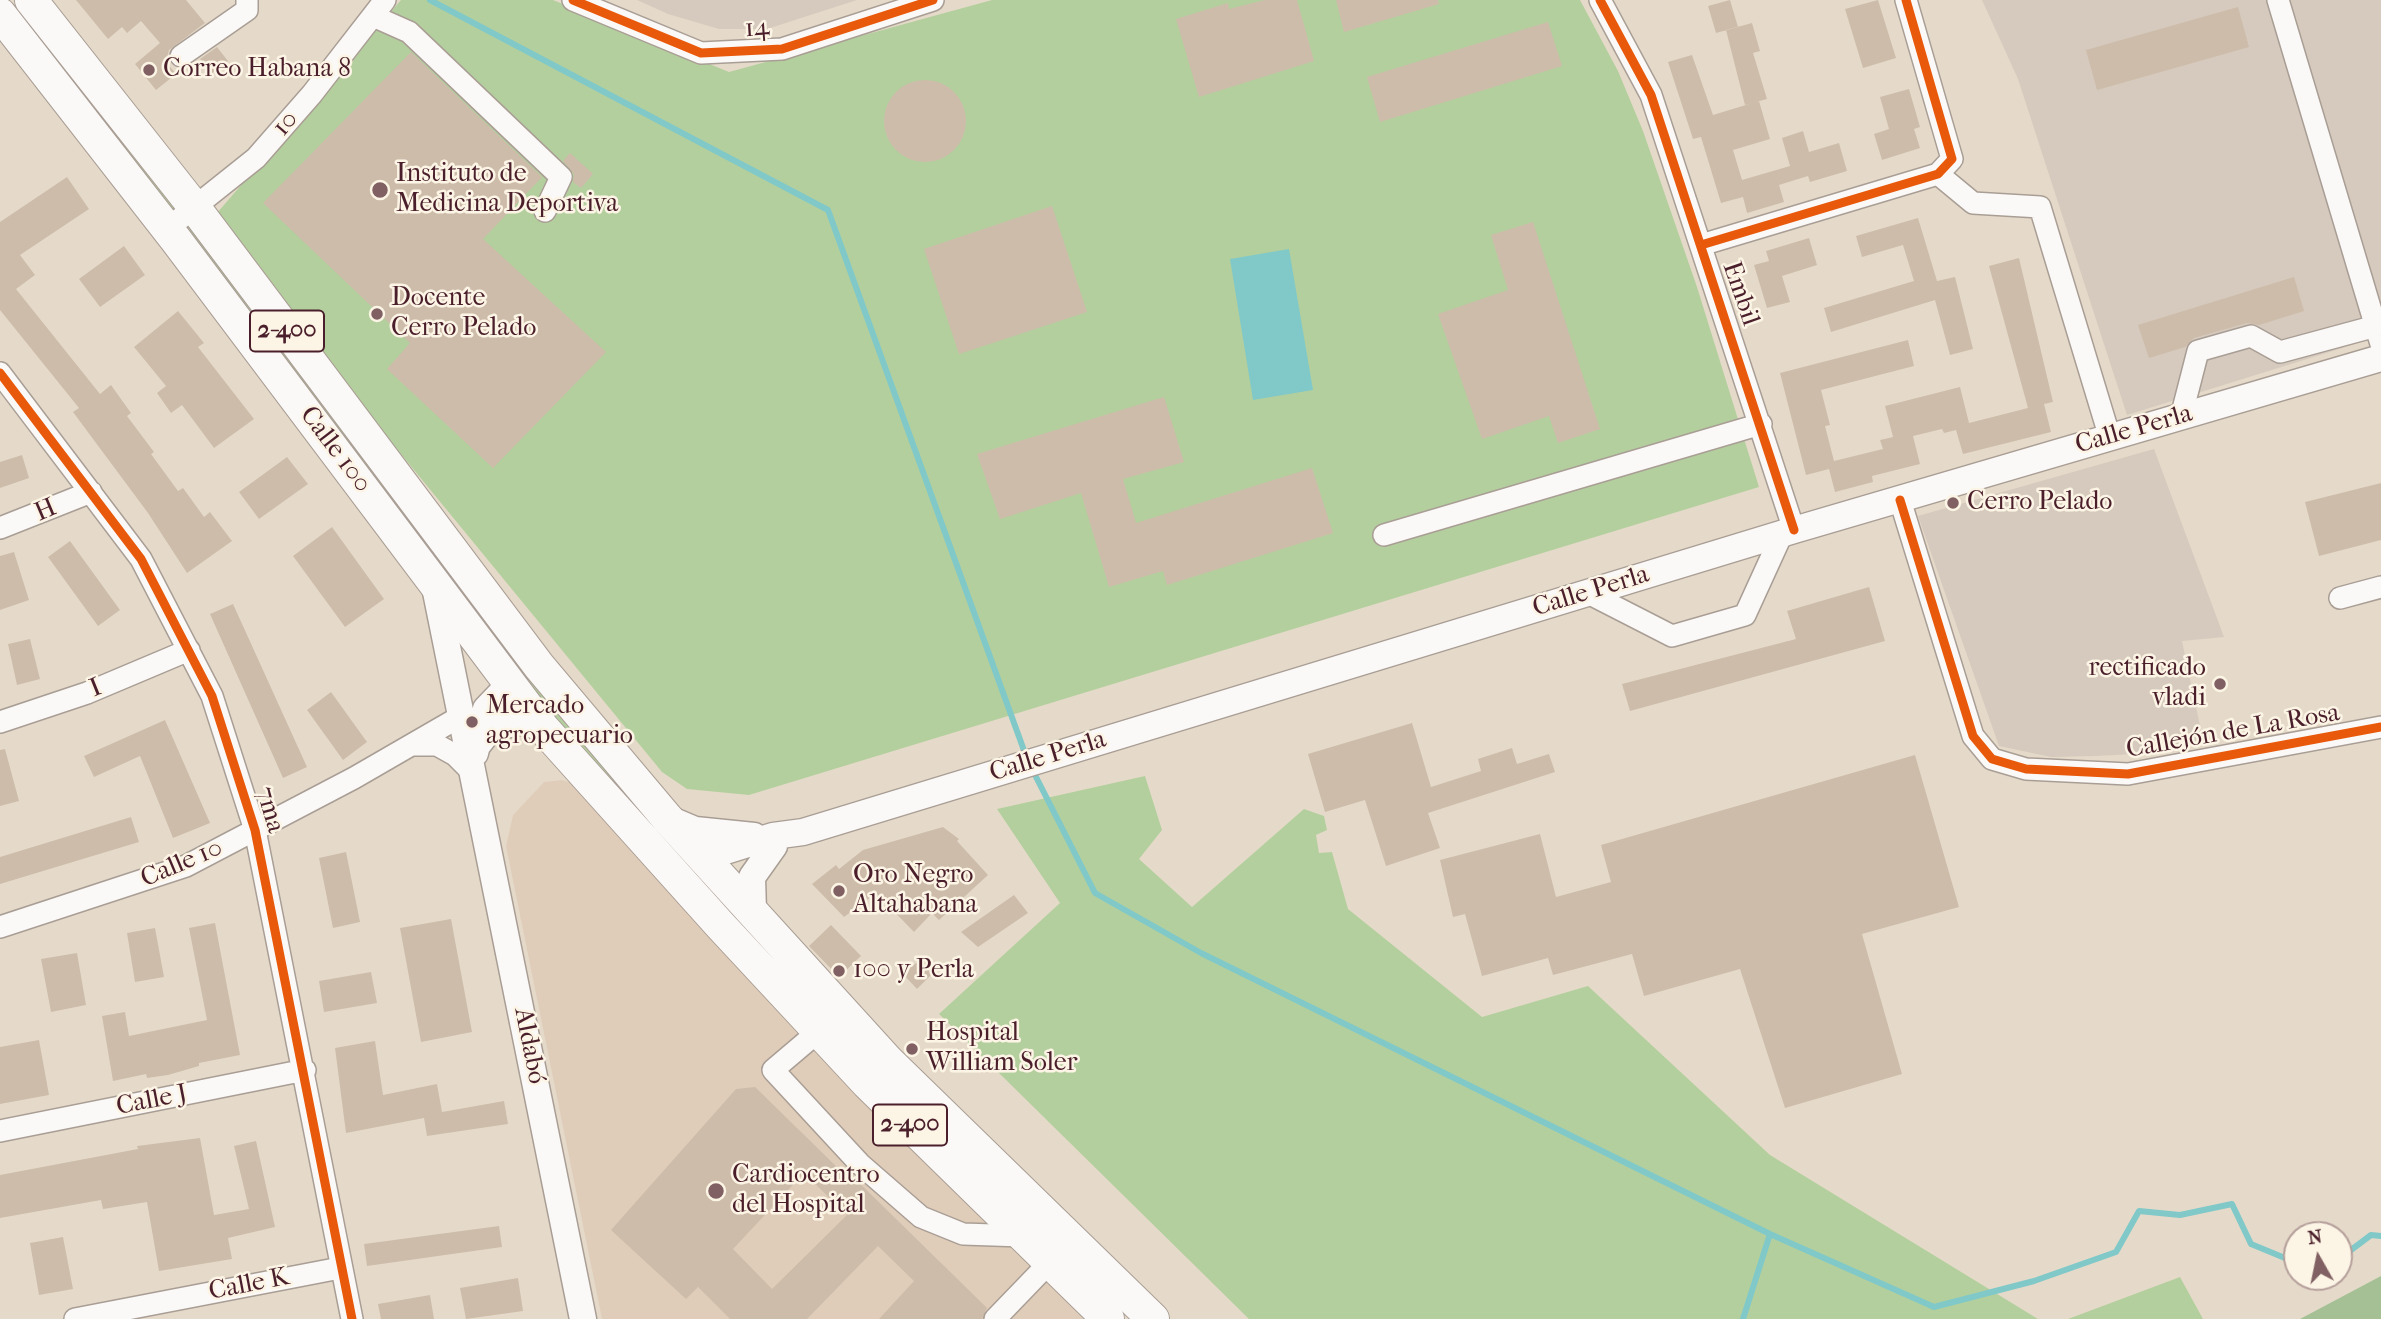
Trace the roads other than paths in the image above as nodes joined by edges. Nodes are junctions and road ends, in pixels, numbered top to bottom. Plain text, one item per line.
1 (247, 0) edge
2 (573, 0) edge
3 (933, 0) edge
4 (1600, 0) edge
5 (1906, 0) edge
6 (2278, 0) edge
7 (37, 2) edge
8 (379, 8) edge
9 (3, 25) edge
10 (181, 56) dead end
11 (1938, 174) junction
12 (195, 208) junction
13 (545, 211) dead end
14 (167, 229) junction
15 (1701, 245) junction
16 (2379, 335) edge
17 (2381, 358) edge
18 (0, 373) edge
19 (2181, 417) junction
20 (1761, 424) junction
21 (2110, 438) junction
22 (91, 492) junction
23 (1900, 500) junction
24 (0, 527) edge
25 (1788, 532) junction
26 (1384, 535) dead end
27 (434, 582) junction
28 (2381, 587) edge
29 (1588, 593) junction
30 (2340, 598) dead end
31 (189, 650) junction
32 (539, 666) junction
33 (509, 685) junction
34 (463, 715) junction
35 (0, 722) edge
36 (2381, 727) edge
37 (544, 729) junction
38 (412, 745) junction
39 (476, 747) junction
40 (474, 774) junction
41 (667, 818) junction
42 (254, 830) junction
43 (773, 841) junction
44 (706, 863) junction
45 (679, 878) junction
46 (753, 912) junction
47 (0, 927) edge
48 (819, 1031) junction
49 (304, 1070) junction
50 (0, 1131) edge
51 (1023, 1236) junction
52 (1050, 1262) junction
53 (340, 1268) junction
54 (75, 1319) edge
55 (352, 1319) edge
56 (583, 1319) edge
57 (995, 1319) edge
58 (1108, 1319) edge
59 (1153, 1319) edge

1 - 10 street
2 - 3 street, 14
4 - 15 street, Embil
5 - 11 street
6 - 16 street
7 - 9 street
7 - 12 highway, Calle 100 / 2-400
8 - 12 street, 10
8 - 13 street
9 - 14 highway, Calle 100 / 2-400
11 - 15 street
11 - 21 street
12 - 14 street, 10
12 - 32 highway, Calle 100 / 2-400
14 - 27 highway, Calle 100 / 2-400
15 - 20 street, Embil
16 - 19 street
17 - 19 main road, Calle Perla
18 - 22 street, 7ma
19 - 21 main road, Calle Perla
20 - 25 street, Embil
20 - 26 street
21 - 23 main road, Calle Perla
22 - 24 street, H
22 - 31 street, 7ma
23 - 25 main road, Calle Perla
23 - 36 street, Callejón de La Rosa
25 - 29 main road, Calle Perla
25 - 29 street
27 - 33 highway, Calle 100 / 2-400
27 - 34 main road, Aldabó
28 - 30 street
29 - 43 main road, Calle Perla
31 - 35 street, I
31 - 42 street, 7ma
32 - 33 highway
32 - 41 highway, Calle 100 / 2-400
33 - 34 main road
33 - 37 highway, Calle 100 / 2-400
33 - 39 main road, Aldabó
34 - 38 street, Calle 10
34 - 40 main road, Aldabó
37 - 39 main road
37 - 45 highway, Calle 100 / 2-400
38 - 40 street
38 - 42 street, Calle 10
39 - 40 main road, Aldabó
40 - 56 main road, Aldabó
41 - 43 main road
41 - 44 highway, Calle 100 / 2-400
42 - 47 street, Calle 10
42 - 49 street, 7ma
43 - 44 main road, Calle Perla
43 - 46 main road
44 - 45 highway
44 - 46 highway, 2-400
45 - 48 highway, 2-400
46 - 59 highway, 2-400
48 - 51 highway, 2-400
48 - 51 street
49 - 50 street, Calle J
49 - 53 street, 7ma
51 - 52 highway, 2-400
52 - 57 street
52 - 58 highway, 2-400
53 - 54 street, Calle K
53 - 55 street, 7ma

